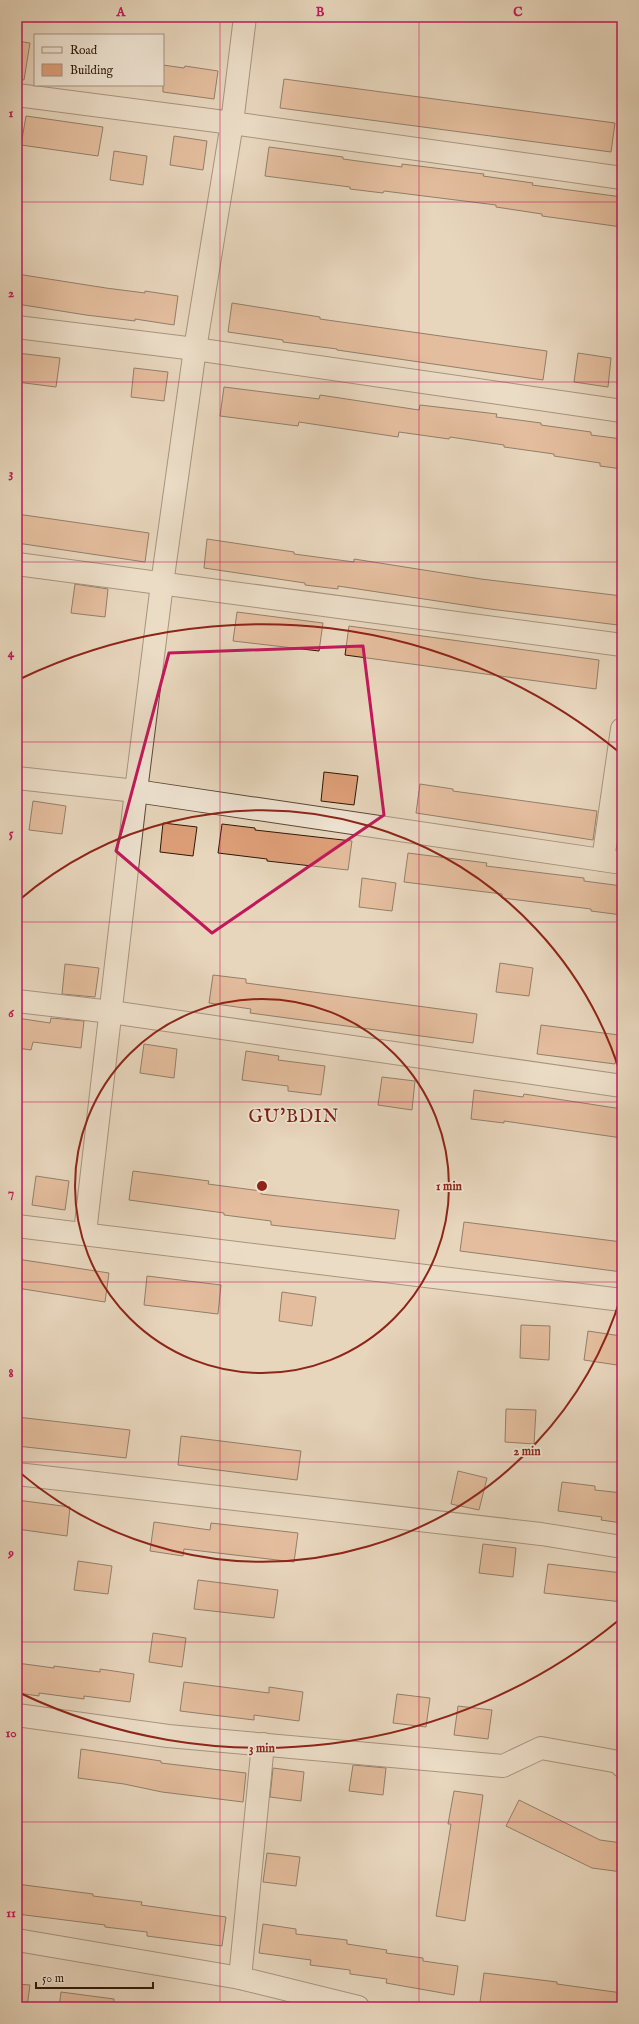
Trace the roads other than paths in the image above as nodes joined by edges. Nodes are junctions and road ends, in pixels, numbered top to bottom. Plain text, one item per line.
1 (245, 17) edge
2 (17, 95) edge
3 (232, 123) junction
4 (622, 178) edge
5 (17, 327) edge
6 (195, 349) junction
7 (622, 411) edge
8 (17, 564) edge
9 (162, 584) junction
10 (622, 645) edge
11 (622, 729) edge
12 (17, 778) edge
13 (136, 791) junction
14 (612, 862) edge
15 (17, 1001) edge
16 (111, 1012) junction
17 (622, 1086) edge
18 (17, 1226) edge
19 (85, 1233) junction
20 (622, 1300) edge
21 (17, 1474) edge
22 (622, 1547) edge
23 (17, 1716) edge
24 (263, 1744) junction
25 (622, 1766) edge
26 (17, 1940) edge
27 (240, 1978) junction
28 (358, 2007) edge

1 - 3 street
2 - 3 street
3 - 4 street
3 - 6 street
5 - 6 street
6 - 7 street
6 - 9 street
8 - 9 street
9 - 10 street
9 - 13 street
11 - 14 street
12 - 13 street
13 - 14 street
13 - 16 street
15 - 16 street
16 - 17 street
16 - 19 street
18 - 19 street
19 - 20 street
21 - 22 street
23 - 24 street
24 - 25 street
24 - 27 street
26 - 27 street
27 - 28 street

